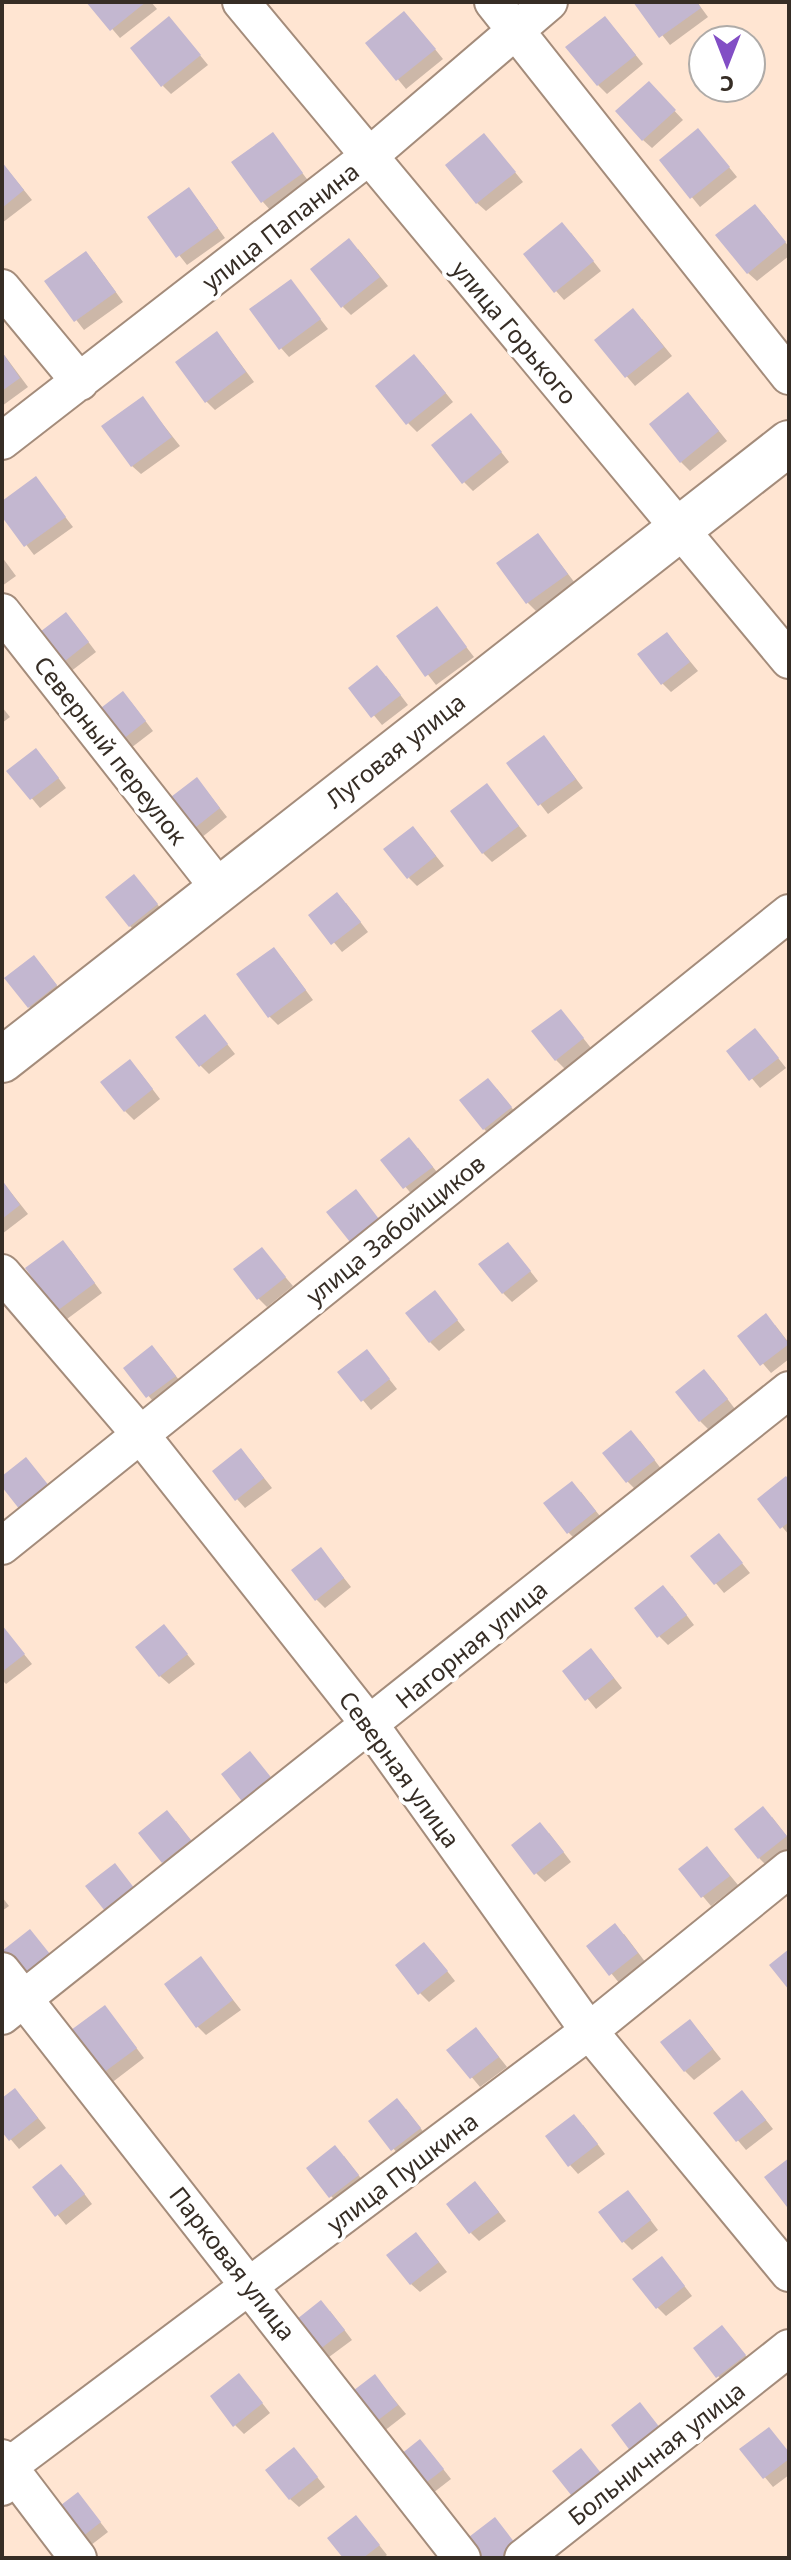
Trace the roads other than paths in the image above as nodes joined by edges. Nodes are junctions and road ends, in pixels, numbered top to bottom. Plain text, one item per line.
1 (241, 2) edge
2 (493, 2) edge
3 (549, 2) edge
4 (516, 30) junction
5 (368, 157) junction
6 (2, 288) edge
7 (789, 376) edge
8 (80, 382) junction
9 (2, 441) edge
10 (789, 443) edge
11 (679, 527) junction
12 (2, 612) edge
13 (789, 660) edge
14 (219, 888) junction
15 (789, 913) edge
16 (2, 1060) edge
17 (2, 1273) edge
18 (789, 1390) edge
19 (140, 1434) junction
20 (2, 1546) edge
21 (370, 1725) junction
22 (789, 1869) edge
23 (2, 1971) edge
24 (13, 2007) edge
25 (589, 2031) junction
26 (789, 2273) edge
27 (252, 2286) junction
28 (789, 2348) edge
29 (4, 2471) edge
30 (78, 2558) edge
31 (462, 2558) edge
32 (523, 2558) edge

1 - 5 street, улица Горького
2 - 4 street
3 - 4 street, улица Папанина
4 - 5 street, улица Папанина
4 - 7 street
5 - 8 street, улица Папанина
5 - 11 street, улица Горького
6 - 8 street
8 - 9 street, улица Папанина
10 - 11 main road, Луговая улица
11 - 13 street, улица Горького
11 - 14 main road, Луговая улица
12 - 14 street, Северный переулок
14 - 16 main road, Луговая улица
15 - 19 street, улица Забойщиков
17 - 19 street, Северная улица
18 - 21 street, Нагорная улица
19 - 20 street, улица Забойщиков
19 - 21 street, Северная улица
21 - 24 street, Нагорная улица
21 - 25 street, Северная улица
22 - 25 street, улица Пушкина
23 - 24 street, Парковая улица
24 - 27 street, Парковая улица
25 - 26 street, Северная улица
25 - 27 street, улица Пушкина
27 - 29 street, улица Пушкина
27 - 31 street, Парковая улица
28 - 32 street, Больничная улица
29 - 30 street

